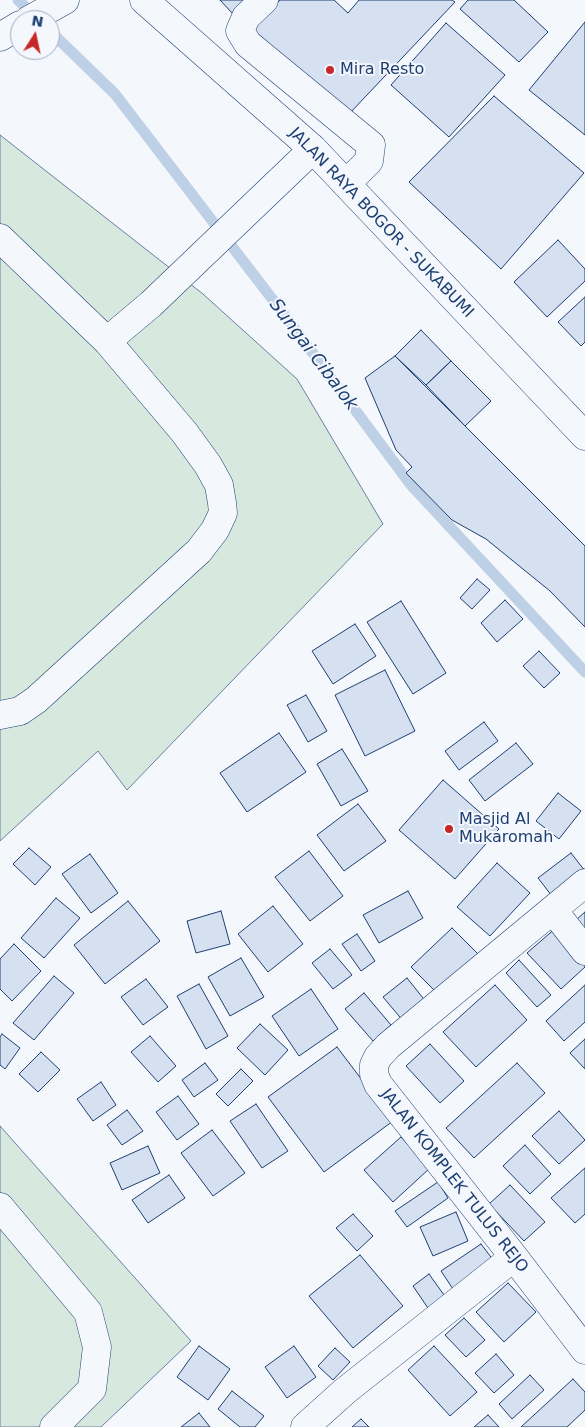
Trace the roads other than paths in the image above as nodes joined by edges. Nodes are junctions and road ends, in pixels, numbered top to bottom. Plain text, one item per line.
1 (144, 0) edge
2 (264, 0) edge
3 (58, 3) edge
4 (46, 10) edge
5 (313, 149) junction
6 (346, 184) junction
7 (0, 238) edge
8 (108, 341) junction
9 (585, 436) edge
10 (0, 715) edge
11 (585, 884) edge
12 (554, 910) junction
13 (585, 951) edge
14 (0, 1207) edge
15 (514, 1257) junction
16 (585, 1350) edge
17 (54, 1427) edge
18 (305, 1427) edge

1 - 5 main road, JALAN RAYA BOGOR - SUKABUMI
2 - 6 main road
3 - 4 main road
5 - 6 main road, JALAN RAYA BOGOR - SUKABUMI
5 - 8 main road
6 - 9 main road, JALAN RAYA BOGOR - SUKABUMI
7 - 8 main road
8 - 10 main road
11 - 12 main road, JALAN KOMPLEK TULUS REJO
12 - 13 main road
12 - 15 main road, JALAN KOMPLEK TULUS REJO
14 - 17 main road
15 - 16 main road, JALAN KOMPLEK TULUS REJO
15 - 18 main road

